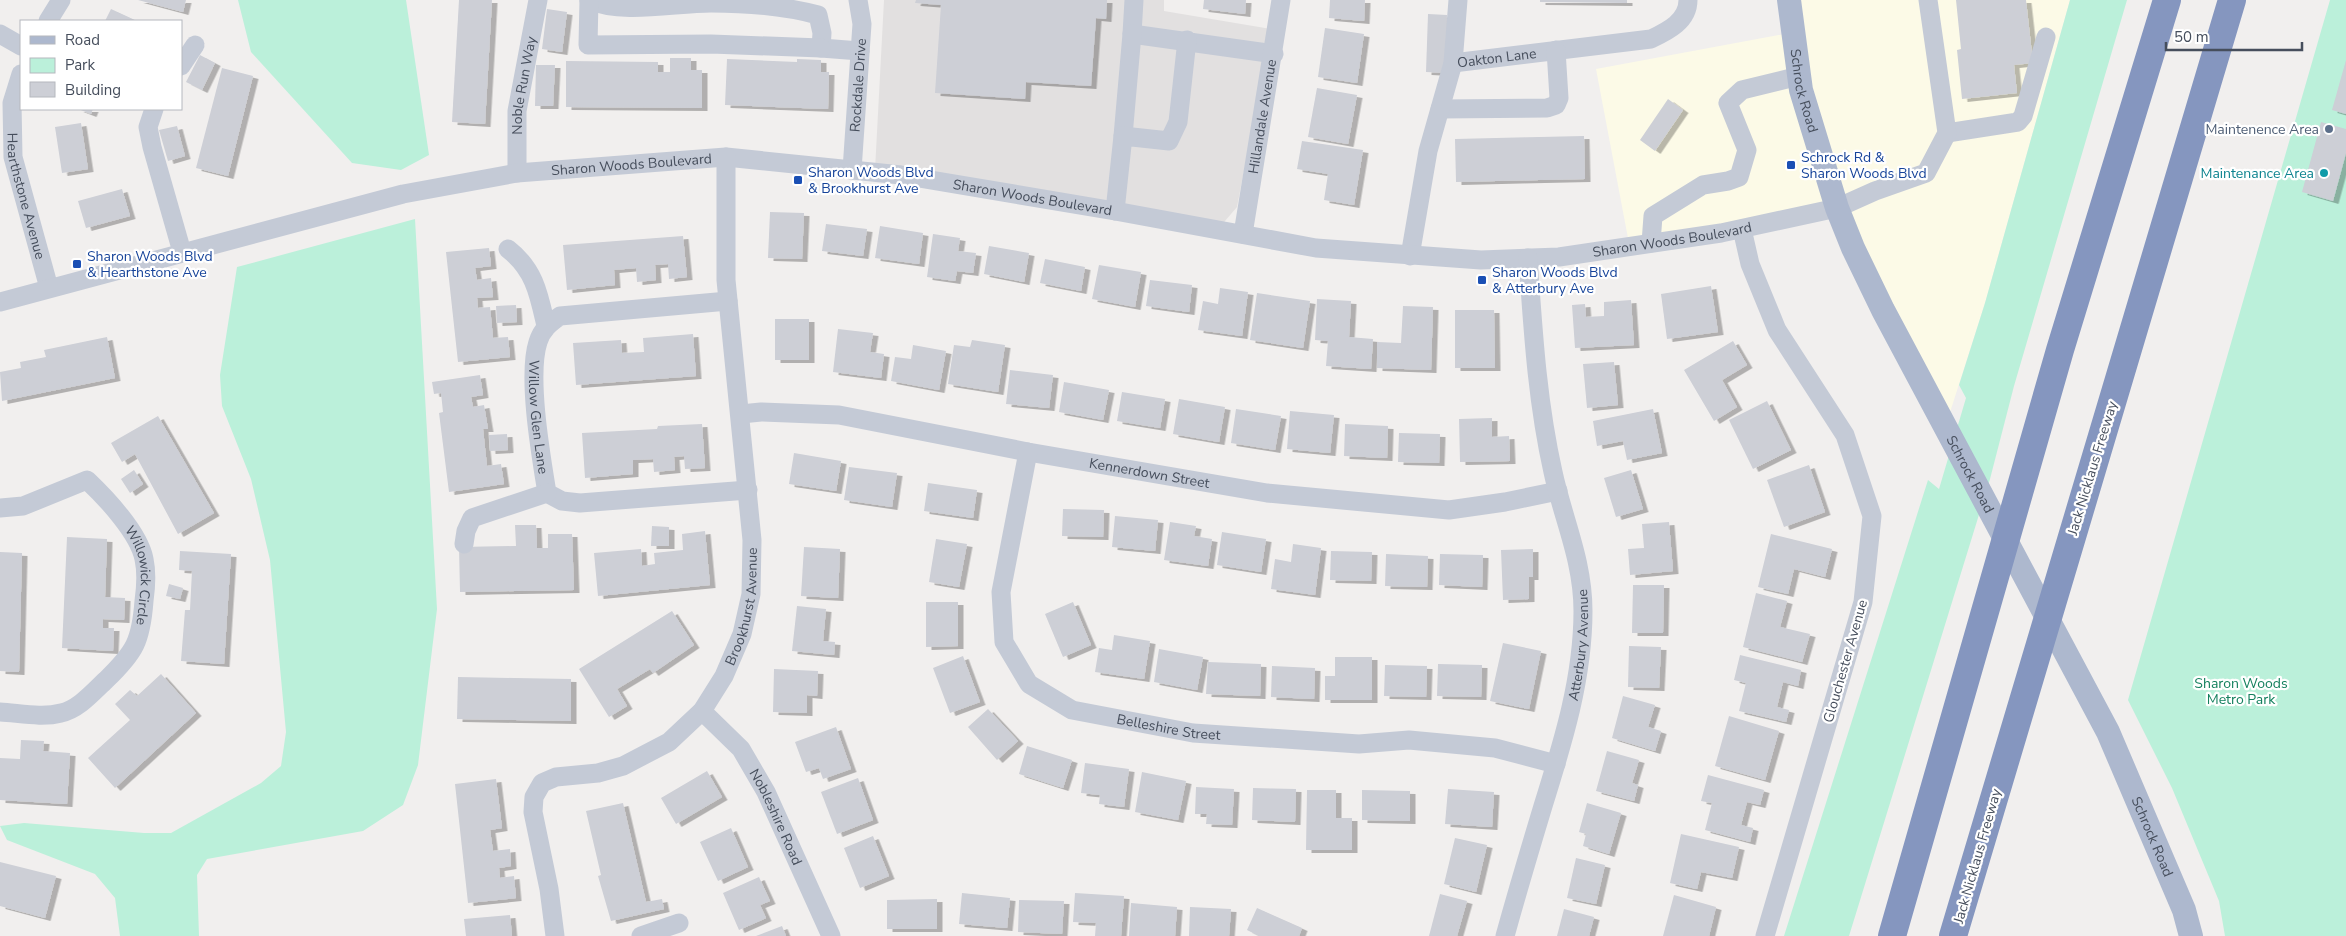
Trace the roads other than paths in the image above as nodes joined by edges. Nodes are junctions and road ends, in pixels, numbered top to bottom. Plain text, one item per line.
1 (62, 0) edge
2 (538, 0) edge
3 (589, 0) edge
4 (858, 0) edge
5 (1134, 0) edge
6 (1281, 0) edge
7 (1458, 0) edge
8 (1688, 0) edge
9 (1789, 0) edge
10 (1928, 0) edge
11 (2167, 0) edge
12 (2232, 0) edge
13 (49, 20) edge
14 (0, 34) edge
15 (1132, 34) junction
16 (2046, 37) dead end
17 (1187, 40) junction
18 (20, 45) edge
19 (195, 45) dead end
20 (821, 48) junction
21 (1556, 50) junction
22 (860, 51) junction
23 (1274, 54) junction
24 (1453, 63) junction
25 (182, 64) edge
26 (1799, 76) junction
27 (20, 77) edge
28 (1440, 109) junction
29 (154, 110) edge
30 (1947, 132) junction
31 (1123, 136) junction
32 (726, 156) junction
33 (852, 170) junction
34 (517, 173) junction
35 (1837, 208) junction
36 (1115, 211) junction
37 (1742, 229) junction
38 (1243, 234) junction
39 (1651, 243) junction
40 (508, 249) dead end
41 (182, 252) junction
42 (1410, 256) junction
43 (1528, 258) junction
44 (49, 288) junction
45 (728, 301) junction
46 (0, 302) edge
47 (546, 326) junction
48 (741, 414) junction
49 (1028, 452) junction
50 (748, 490) junction
51 (1558, 491) junction
52 (547, 492) junction
53 (0, 508) edge
54 (464, 544) dead end
55 (702, 711) junction
56 (0, 712) edge
57 (1556, 764) junction
58 (679, 923) dead end
59 (555, 936) edge
60 (641, 936) edge
61 (831, 936) edge
62 (1504, 936) edge
63 (1765, 936) edge
64 (1892, 936) edge
65 (1954, 936) edge
66 (2191, 936) edge

1 - 13 street
2 - 34 street, Noble Run Way
3 - 20 street
3 - 20 street
4 - 22 street, Rockdale Drive
5 - 15 street
6 - 23 street, Hillandale Avenue
7 - 24 street
8 - 21 street, Oakton Lane
9 - 26 main road, Schrock Road
10 - 30 street
11 - 64 highway
12 - 65 highway, Jack Nicklaus Freeway
14 - 18 street
15 - 17 street
15 - 31 street
16 - 30 street
17 - 23 street
17 - 31 street
19 - 25 street
20 - 22 street
21 - 24 street, Oakton Lane
21 - 28 street
22 - 33 street, Rockdale Drive
23 - 38 street, Hillandale Avenue
24 - 28 street, Oakton Lane
26 - 35 main road, Schrock Road
26 - 39 street
27 - 44 street, Hearthstone Avenue
28 - 42 street, Oakton Lane
29 - 41 street
30 - 35 street, Sharon Woods Boulevard
31 - 36 street
32 - 33 street, Sharon Woods Boulevard
32 - 34 street, Sharon Woods Boulevard
32 - 45 street, Brookhurst Avenue
33 - 36 street, Sharon Woods Boulevard
34 - 41 street, Sharon Woods Boulevard
35 - 37 street, Sharon Woods Boulevard
35 - 66 main road, Schrock Road
36 - 38 street, Sharon Woods Boulevard
37 - 39 street, Sharon Woods Boulevard
37 - 63 street, Glouchester Avenue
38 - 42 street, Sharon Woods Boulevard
39 - 43 street, Sharon Woods Boulevard
40 - 47 street
41 - 44 street, Sharon Woods Boulevard
42 - 43 street, Sharon Woods Boulevard
43 - 51 street, Atterbury Avenue
44 - 46 street, Sharon Woods Boulevard
45 - 47 street
45 - 48 street, Brookhurst Avenue
47 - 52 street, Willow Glen Lane
48 - 49 street, Kennerdown Street
48 - 50 street, Brookhurst Avenue
49 - 51 street, Kennerdown Street
49 - 57 street, Belleshire Street
50 - 52 street, Willow Glen Lane
50 - 55 street, Brookhurst Avenue
51 - 57 street, Atterbury Avenue
52 - 54 street
53 - 56 street, Willowick Circle
55 - 59 street, Brookhurst Avenue
55 - 61 street, Nobleshire Road
57 - 62 street, Atterbury Avenue
58 - 60 street

